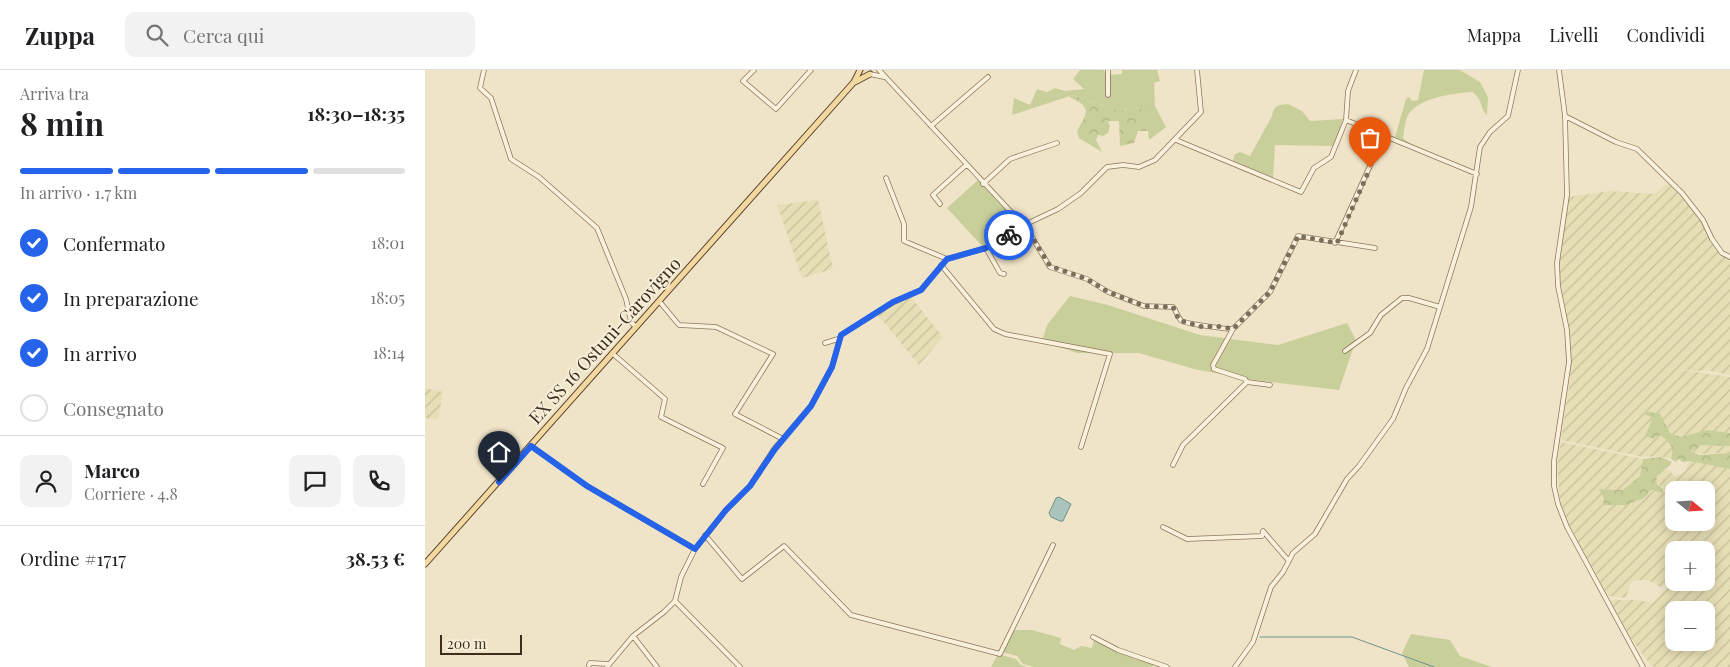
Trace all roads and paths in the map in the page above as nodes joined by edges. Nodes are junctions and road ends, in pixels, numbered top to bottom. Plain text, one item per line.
1 (484, 70) edge
2 (754, 70) edge
3 (811, 70) edge
4 (861, 70) edge
5 (879, 70) edge
6 (1108, 70) edge
7 (1197, 70) edge
8 (1355, 70) edge
9 (1518, 70) edge
10 (1559, 70) edge
11 (872, 73) edge
12 (988, 77) dead end
13 (886, 78) junction
14 (854, 82) junction
15 (1108, 95) dead end
16 (1565, 116) junction
17 (1345, 120) junction
18 (931, 126) junction
19 (1384, 135) junction
20 (1177, 140) junction
21 (1057, 143) dead end
22 (966, 165) junction
23 (1477, 174) junction
24 (886, 178) dead end
25 (983, 184) junction
26 (941, 204) dead end
27 (1022, 226) junction
28 (1335, 243) junction
29 (986, 248) junction
30 (1375, 248) dead end
31 (1730, 257) edge
32 (947, 259) junction
33 (941, 265) junction
34 (1005, 274) dead end
35 (659, 301) junction
36 (1439, 307) junction
37 (636, 327) junction
38 (1233, 331) junction
39 (838, 339) junction
40 (825, 343) dead end
41 (1345, 351) dead end
42 (612, 353) junction
43 (1247, 382) junction
44 (1270, 385) dead end
45 (783, 439) junction
46 (531, 446) junction
47 (1081, 447) dead end
48 (1173, 465) dead end
49 (703, 484) dead end
50 (1163, 527) dead end
51 (705, 535) junction
52 (1053, 545) dead end
53 (695, 549) junction
54 (1288, 560) junction
55 (425, 564) edge
56 (675, 601) junction
57 (633, 636) junction
58 (1093, 637) dead end
59 (589, 665) dead end
60 (608, 666) edge
61 (657, 667) edge
62 (740, 667) edge
63 (1167, 667) edge
64 (1235, 667) edge
65 (1643, 667) edge

1 - 37 street
2 - 3 street
4 - 11 main road
4 - 14 main road
5 - 13 street
6 - 15 street
7 - 20 street
8 - 17 street
9 - 23 street
10 - 16 street
11 - 13 street
11 - 14 main road
12 - 18 street
13 - 18 street
14 - 35 main road, EX SS 16 Ostuni-Carovigno
16 - 31 street
16 - 65 street
17 - 19 street
17 - 20 street
18 - 22 street
19 - 23 street
19 - 28 street
20 - 27 street
21 - 25 street
22 - 25 street
22 - 26 street
23 - 36 street
24 - 32 street
25 - 27 street
27 - 29 street
27 - 38 street
28 - 30 street
28 - 38 street
29 - 32 street
29 - 34 street
32 - 33 street
33 - 39 street
33 - 47 street
35 - 37 main road, EX SS 16 Ostuni-Carovigno
35 - 45 street
36 - 41 street
36 - 54 street
37 - 42 main road, EX SS 16 Ostuni-Carovigno
38 - 43 street
39 - 40 street
39 - 45 street
42 - 46 main road, EX SS 16 Ostuni-Carovigno
42 - 49 street
43 - 44 street
43 - 48 street
45 - 51 street
46 - 53 street
46 - 55 main road, EX SS 16 Ostuni-Carovigno
50 - 54 street
51 - 52 street
51 - 53 street
53 - 56 street
54 - 64 street
56 - 57 street
56 - 62 street
57 - 60 street
57 - 61 street
58 - 63 street
59 - 60 street

